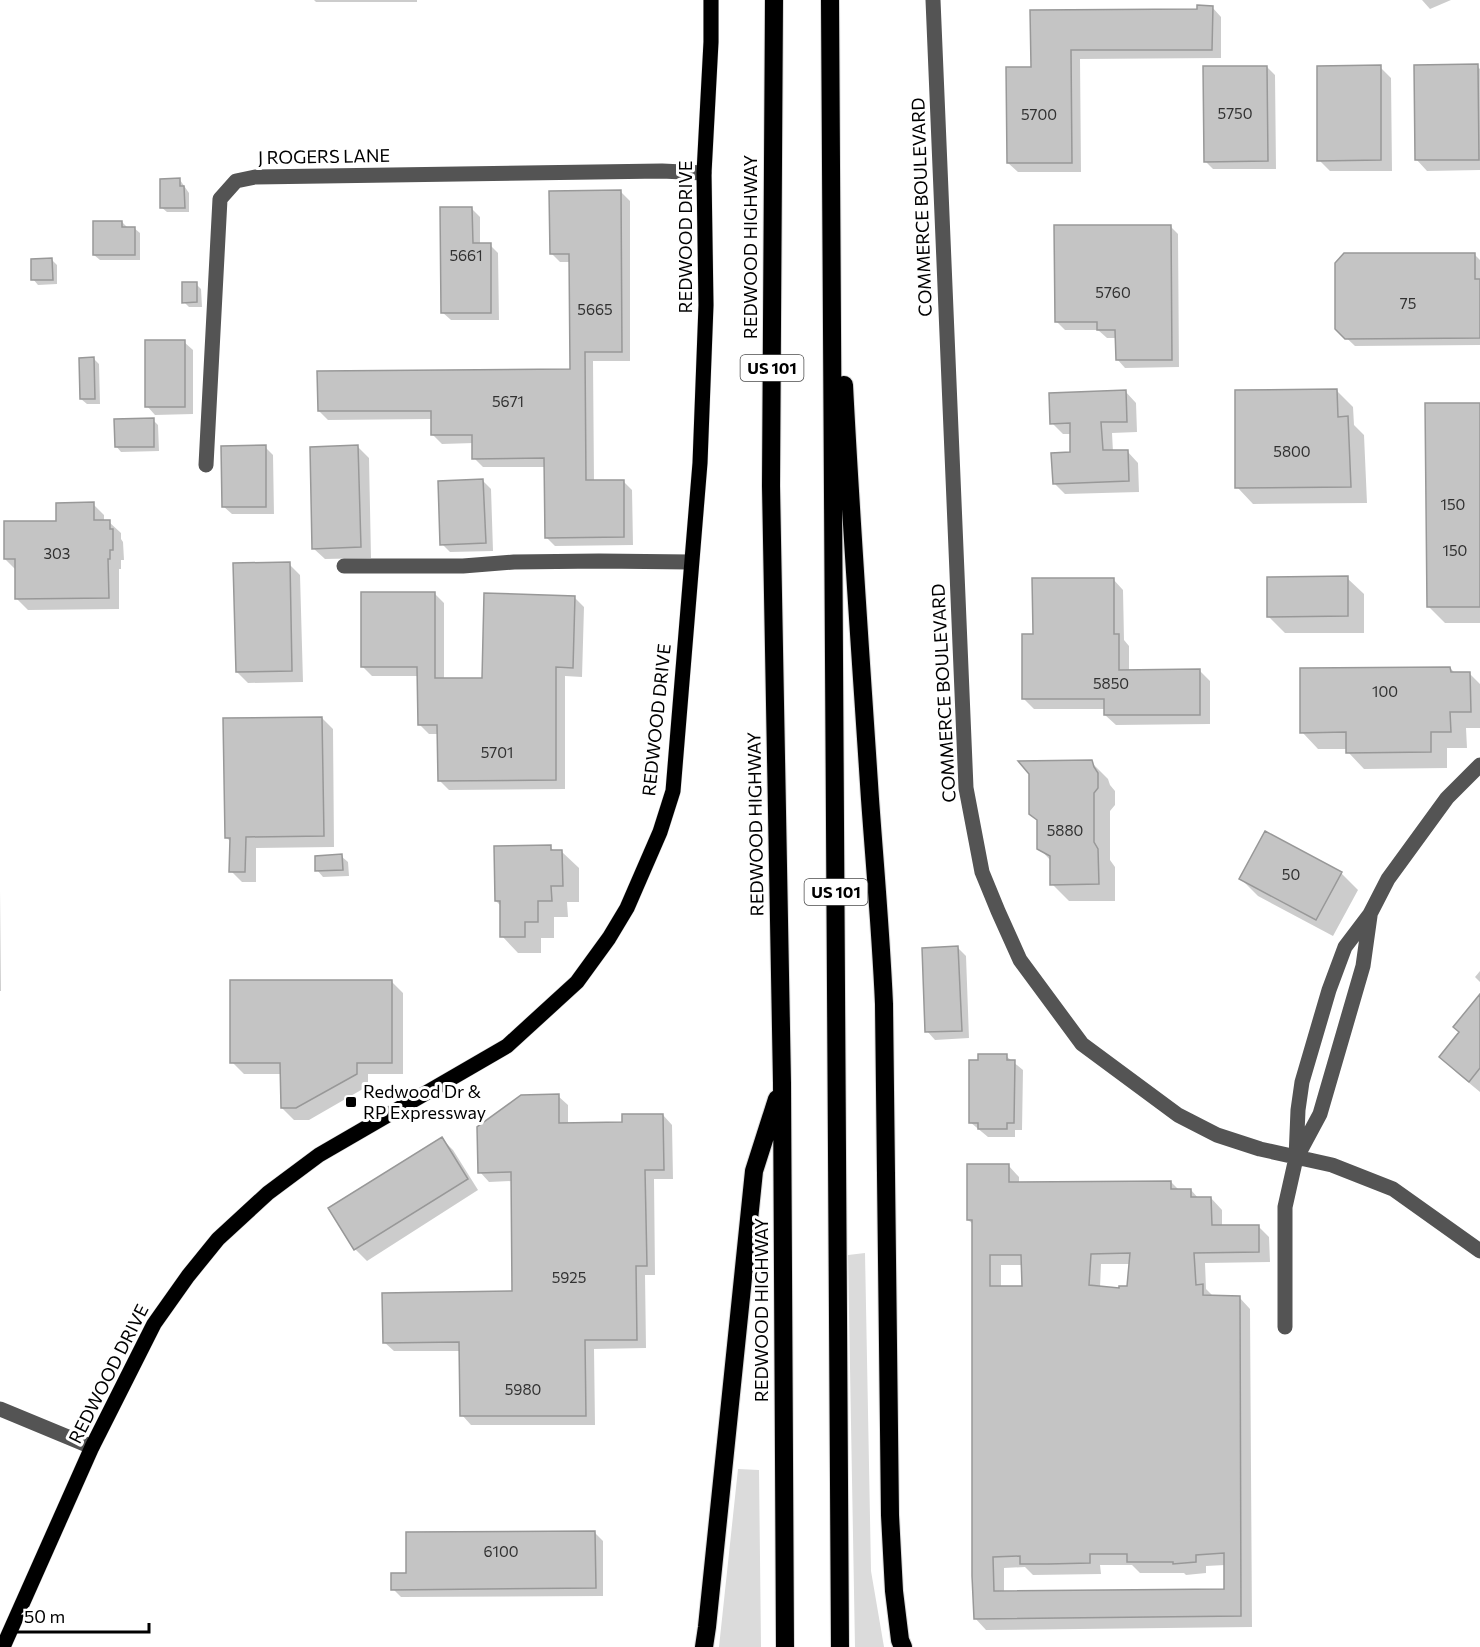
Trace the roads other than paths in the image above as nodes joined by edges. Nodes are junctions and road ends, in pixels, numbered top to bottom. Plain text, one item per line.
1 (711, 0) edge
2 (774, 0) edge
3 (830, 0) edge
4 (933, 0) edge
5 (831, 137) junction
6 (704, 173) junction
7 (206, 465) dead end
8 (691, 562) junction
9 (344, 566) dead end
10 (1480, 765) edge
11 (1370, 914) junction
12 (782, 1083) junction
13 (1296, 1158) junction
14 (1480, 1251) edge
15 (1285, 1327) dead end
16 (0, 1409) edge
17 (92, 1448) junction
18 (3, 1647) edge
19 (704, 1647) edge
20 (785, 1647) edge
21 (840, 1647) edge
22 (903, 1647) edge

1 - 6 main road, REDWOOD DRIVE
2 - 12 highway, REDWOOD HIGHWAY / US 101
3 - 5 highway, US 101
4 - 13 street, COMMERCE BOULEVARD
5 - 21 highway, US 101
5 - 22 highway
6 - 7 street, J ROGERS LANE
6 - 8 main road, REDWOOD DRIVE
8 - 9 street
8 - 17 main road, REDWOOD DRIVE
10 - 11 street
11 - 13 street
11 - 13 street
12 - 19 highway
12 - 20 highway, REDWOOD HIGHWAY / US 101
13 - 14 street, COMMERCE BOULEVARD
13 - 15 street
16 - 17 street
17 - 18 main road, REDWOOD DRIVE

